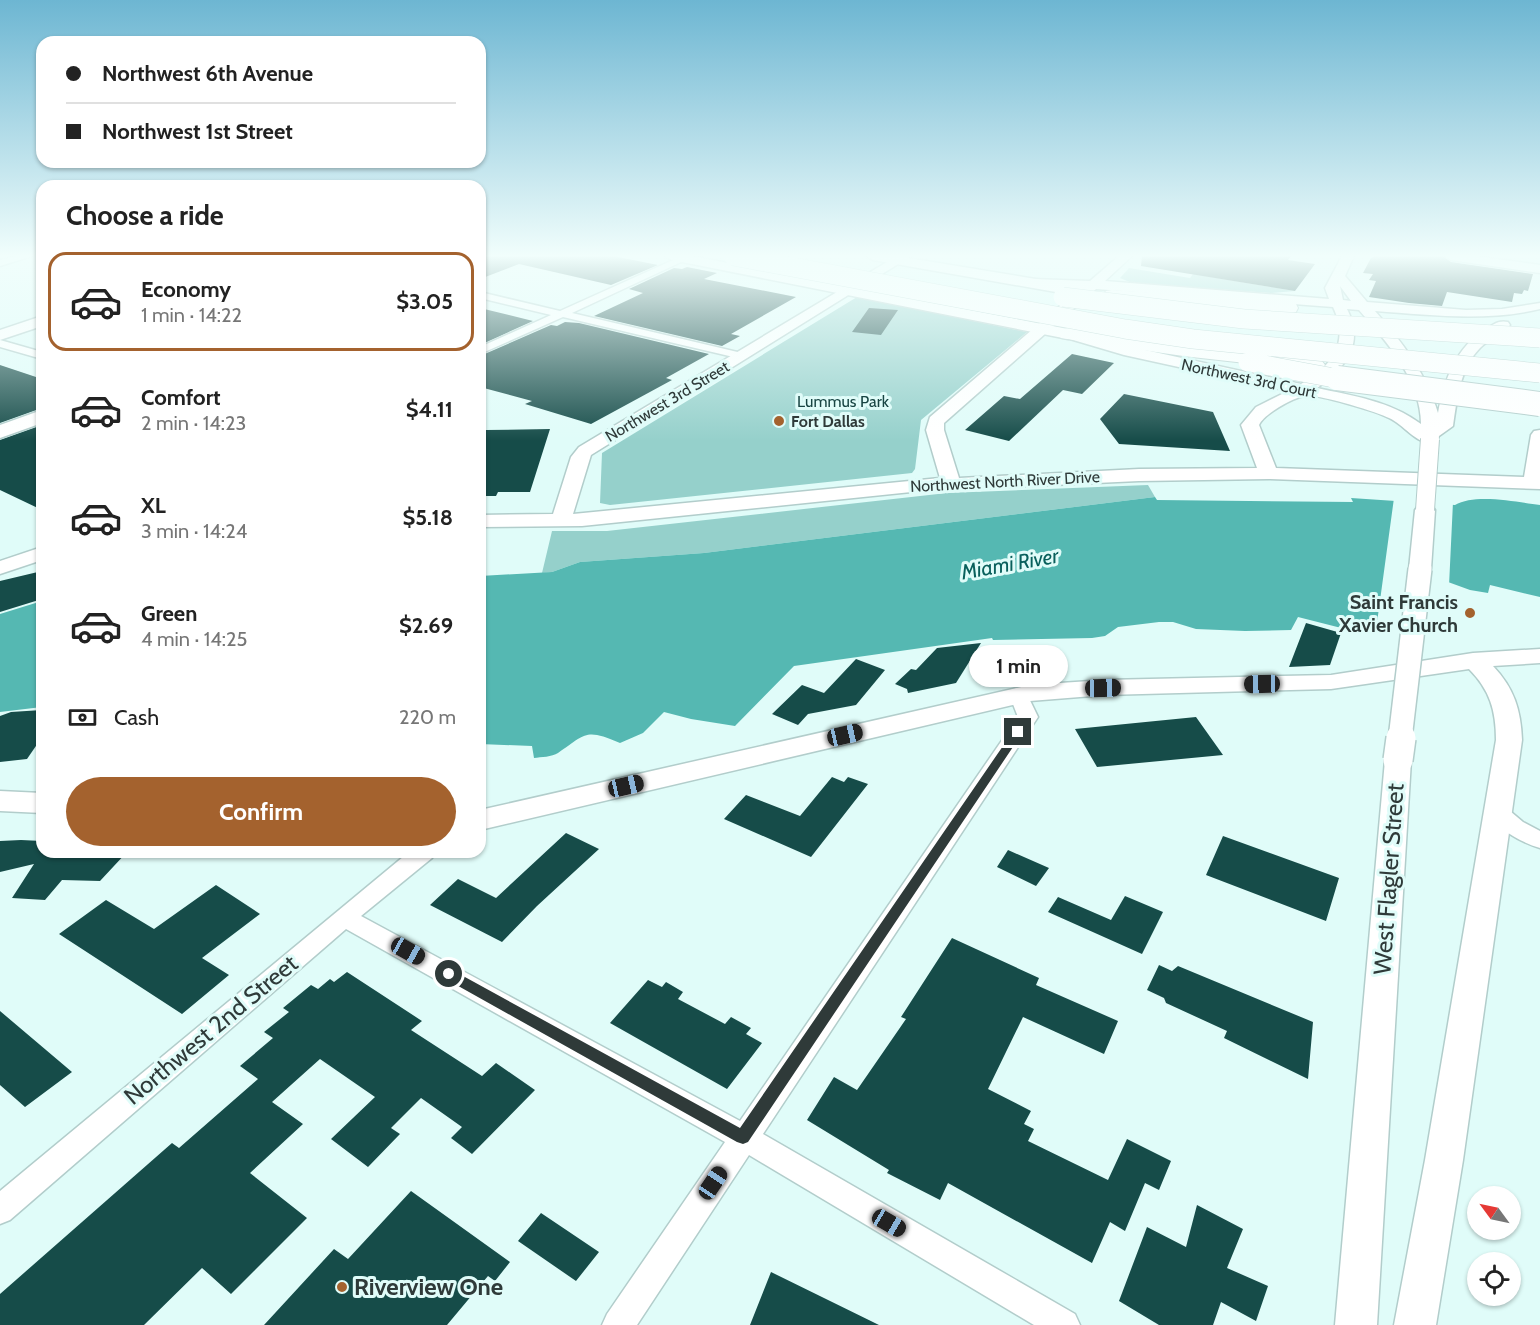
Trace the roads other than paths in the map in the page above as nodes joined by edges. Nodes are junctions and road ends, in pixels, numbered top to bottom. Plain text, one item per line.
1 (552, 318) edge
2 (577, 318) edge
3 (805, 318) edge
4 (988, 318) edge
5 (1028, 318) edge
6 (1056, 318) edge
7 (1151, 318) edge
8 (1249, 318) edge
9 (1343, 318) edge
10 (1370, 318) edge
11 (1419, 318) edge
12 (1520, 318) edge
13 (36, 323) edge
14 (1067, 326) junction
15 (1540, 327) edge
16 (1043, 329) junction
17 (0, 335) edge
18 (1540, 338) edge
19 (0, 343) edge
20 (486, 348) edge
21 (1540, 351) edge
22 (36, 354) edge
23 (742, 356) junction
24 (1384, 357) junction
25 (1540, 361) edge
26 (1315, 365) junction
27 (1540, 373) edge
28 (1263, 381) junction
29 (1540, 384) edge
30 (1302, 390) junction
31 (1540, 393) edge
32 (1278, 401) junction
33 (1540, 404) edge
34 (36, 418) edge
35 (0, 432) edge
36 (1540, 435) edge
37 (1430, 436) junction
38 (1269, 473) junction
39 (951, 483) junction
40 (1536, 483) edge
41 (486, 521) edge
42 (561, 521) junction
43 (36, 555) edge
44 (0, 568) edge
45 (1540, 656) edge
46 (1473, 660) junction
47 (1018, 694) junction
48 (0, 801) edge
49 (36, 803) edge
50 (1497, 812) junction
51 (486, 819) edge
52 (1540, 840) edge
53 (417, 858) edge
54 (344, 917) junction
55 (743, 1137) junction
56 (0, 1210) edge
57 (618, 1325) edge
58 (1064, 1325) edge
59 (1356, 1325) edge
60 (1415, 1325) edge

1 - 20 street
2 - 23 street
3 - 23 main road, Northwest 3rd Street
4 - 16 main road, Northwest 3rd Court
5 - 14 highway, bridge
6 - 16 main road
7 - 21 highway
8 - 18 highway, bridge
9 - 30 main road
10 - 37 main road, West Flagler Street
11 - 15 highway
12 - 37 main road
13 - 17 main road
14 - 16 main road, Northwest 3rd Court
14 - 24 highway, bridge
14 - 26 highway
14 - 28 main road, Northwest 3rd Court
14 - 33 highway, bridge
16 - 39 main road
19 - 22 street
23 - 42 main road, Northwest 3rd Street
24 - 25 highway, bridge
24 - 27 highway, bridge
26 - 29 highway
26 - 31 highway
28 - 30 main road, Northwest 3rd Court
28 - 32 main road
30 - 32 main road
30 - 37 main road, Northwest 3rd Court
32 - 38 main road
34 - 35 main road
36 - 40 main road
37 - 59 main road, West Flagler Street, bridge
38 - 39 main road, Northwest North River Drive
38 - 40 main road, Northwest North River Drive
39 - 42 main road, Northwest North River Drive
41 - 42 main road, Northwest North River Drive
43 - 44 main road
45 - 46 main road
46 - 47 main road
46 - 50 main road
47 - 51 main road
47 - 55 street
48 - 49 main road
50 - 52 street
50 - 60 main road
53 - 54 street, Northwest 2nd Street
54 - 55 street
54 - 56 street, Northwest 2nd Street
55 - 57 street
55 - 58 street

